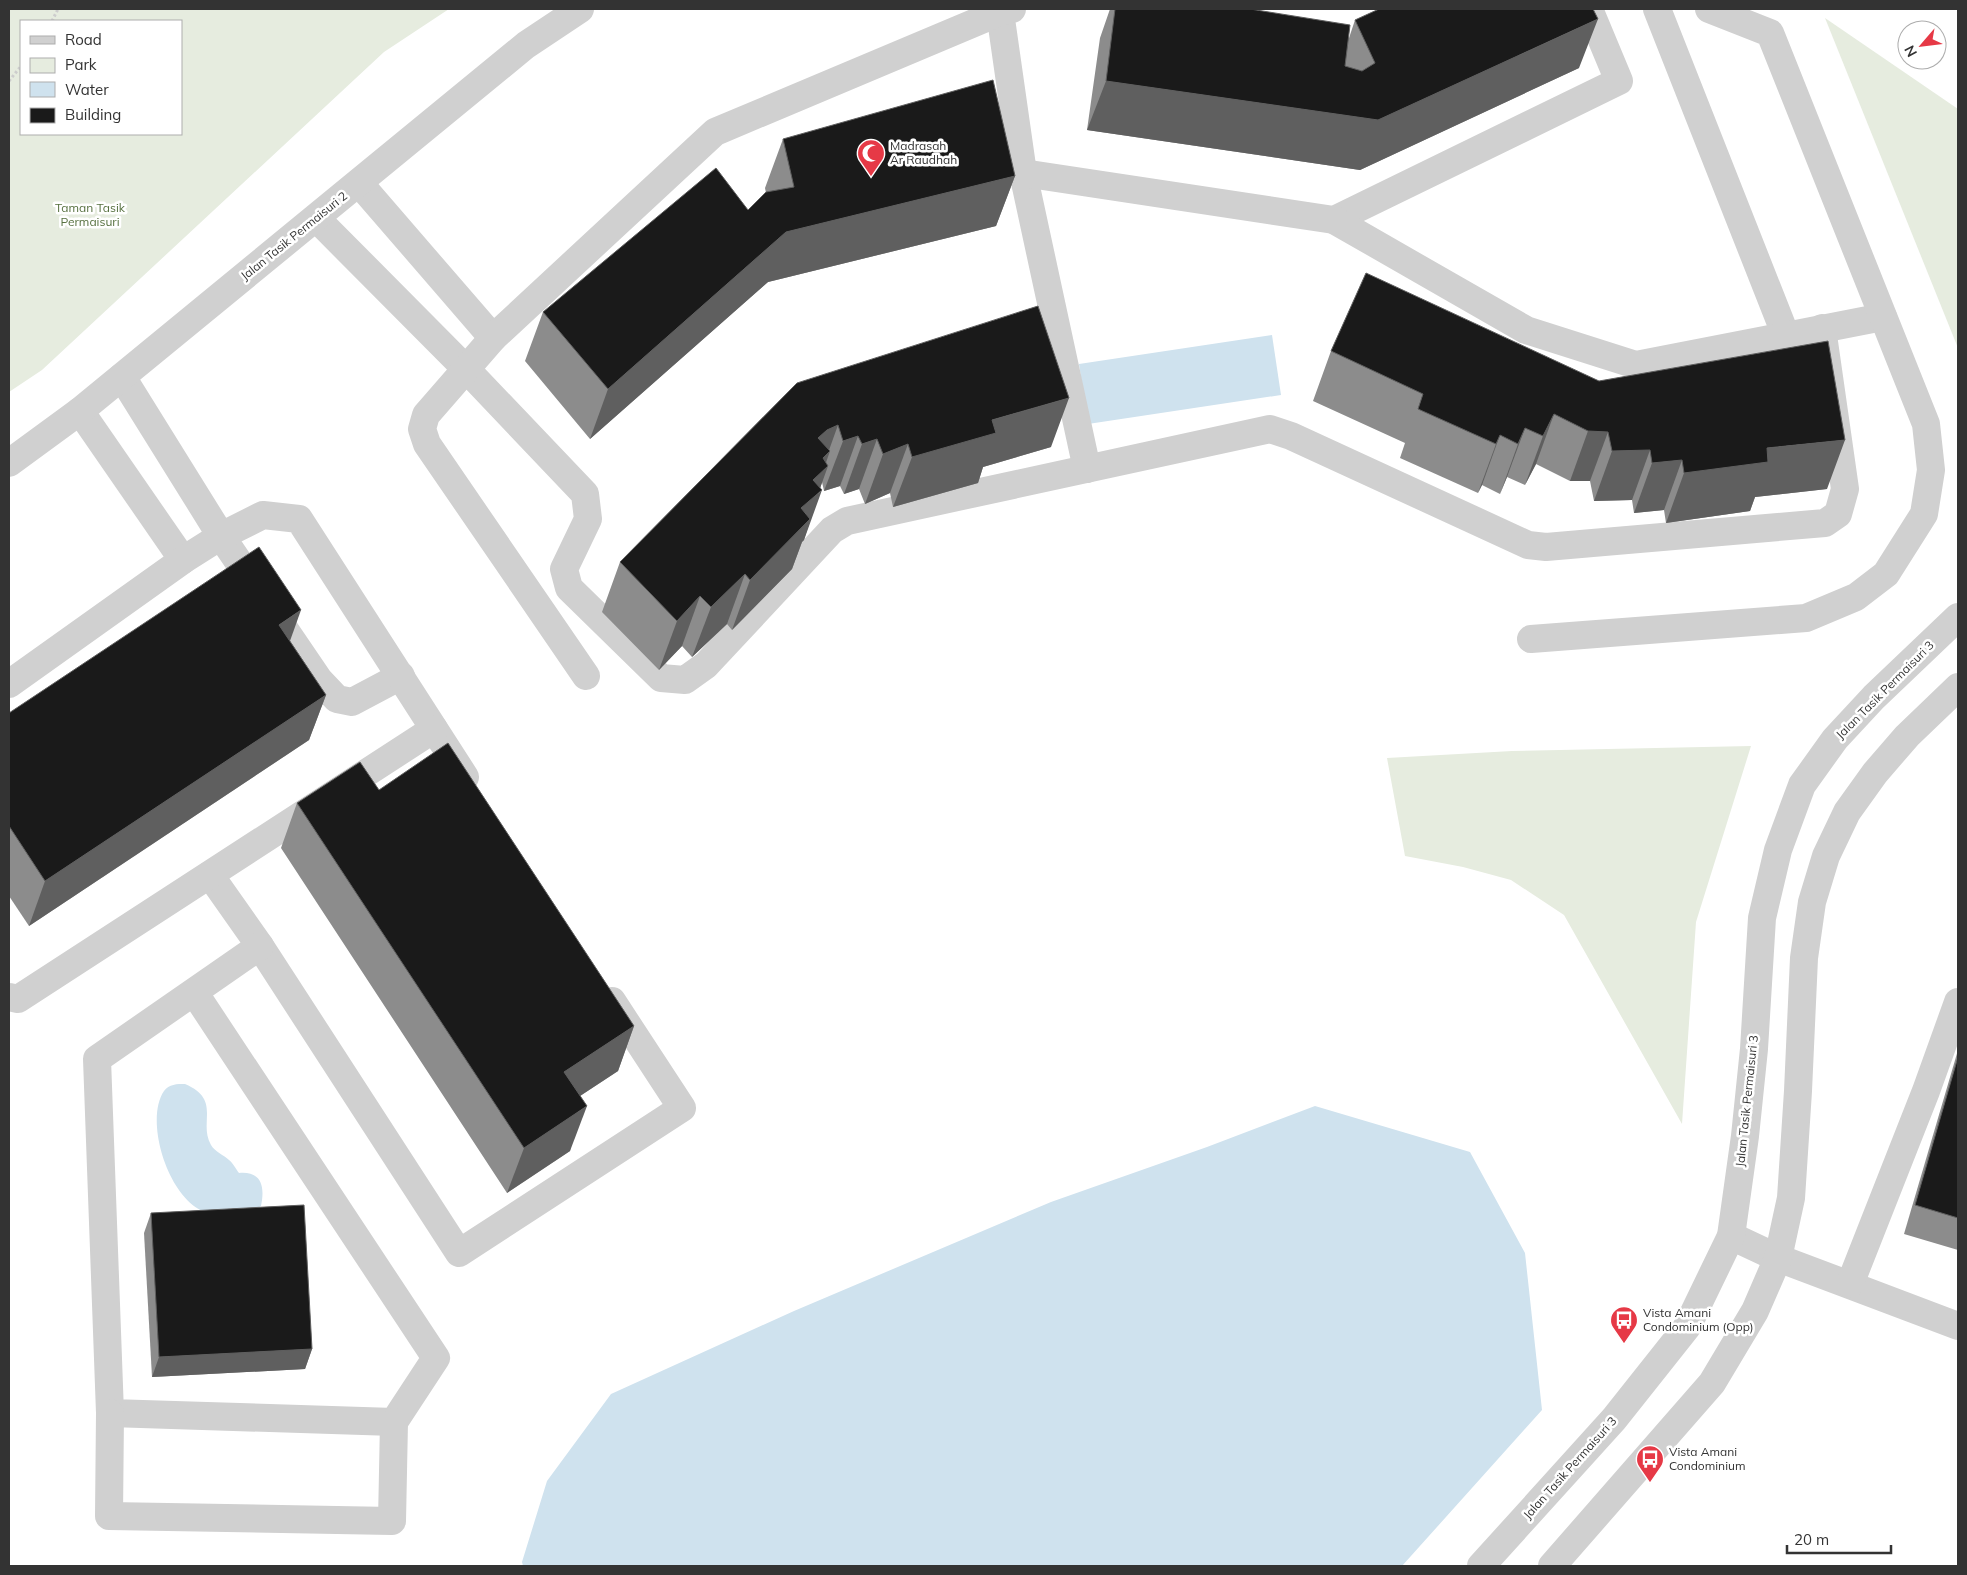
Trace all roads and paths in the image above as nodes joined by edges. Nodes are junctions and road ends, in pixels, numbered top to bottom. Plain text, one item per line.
1 (580, 9) edge
2 (1590, 9) edge
3 (1657, 9) edge
4 (1709, 9) edge
5 (1001, 10) edge
6 (20, 67) edge
7 (9, 81) edge
8 (1024, 173) junction
9 (358, 183) junction
10 (316, 218) junction
11 (1334, 220) junction
12 (1883, 317) junction
13 (1822, 328) junction
14 (1786, 336) junction
15 (493, 338) junction
16 (467, 370) junction
17 (122, 377) junction
18 (80, 411) junction
19 (9, 463) edge
20 (1087, 469) junction
21 (221, 536) junction
22 (183, 560) junction
23 (1958, 617) edge
24 (1531, 639) dead end
25 (400, 676) junction
26 (586, 676) dead end
27 (9, 684) edge
28 (1958, 687) edge
29 (434, 729) junction
30 (477, 795) edge
31 (210, 875) junction
32 (260, 946) junction
33 (601, 984) edge
34 (194, 992) junction
35 (9, 997) edge
36 (1958, 1002) edge
37 (1731, 1236) junction
38 (1778, 1258) junction
39 (1850, 1284) junction
40 (1958, 1326) edge
41 (110, 1413) junction
42 (394, 1422) junction
43 (1481, 1566) edge
44 (1552, 1566) edge

1 - 9 street, Jalan Tasik Permaisuri 2
2 - 11 street
3 - 14 street
4 - 12 street
5 - 8 street
5 - 15 street
6 - 7 path
8 - 11 street
8 - 20 street
9 - 10 street, Jalan Tasik Permaisuri 2
9 - 15 street
10 - 16 street
10 - 17 street, Jalan Tasik Permaisuri 2
11 - 14 street
12 - 13 street
12 - 24 street
13 - 14 street
13 - 20 street
15 - 16 street
16 - 20 street
16 - 26 street
17 - 18 street, Jalan Tasik Permaisuri 2
17 - 21 street
18 - 19 street, Jalan Tasik Permaisuri 2
18 - 22 street
21 - 22 street
21 - 25 street
21 - 25 street
22 - 27 street
23 - 37 street, Jalan Tasik Permaisuri 3
25 - 29 street
28 - 38 street
29 - 30 street
29 - 31 street
31 - 32 street
31 - 35 street
32 - 33 street
32 - 34 street
34 - 41 street
34 - 42 street
36 - 39 street
37 - 38 street
37 - 43 street, Jalan Tasik Permaisuri 3
38 - 39 street
38 - 44 street
39 - 40 street
41 - 42 street
41 - 42 street

